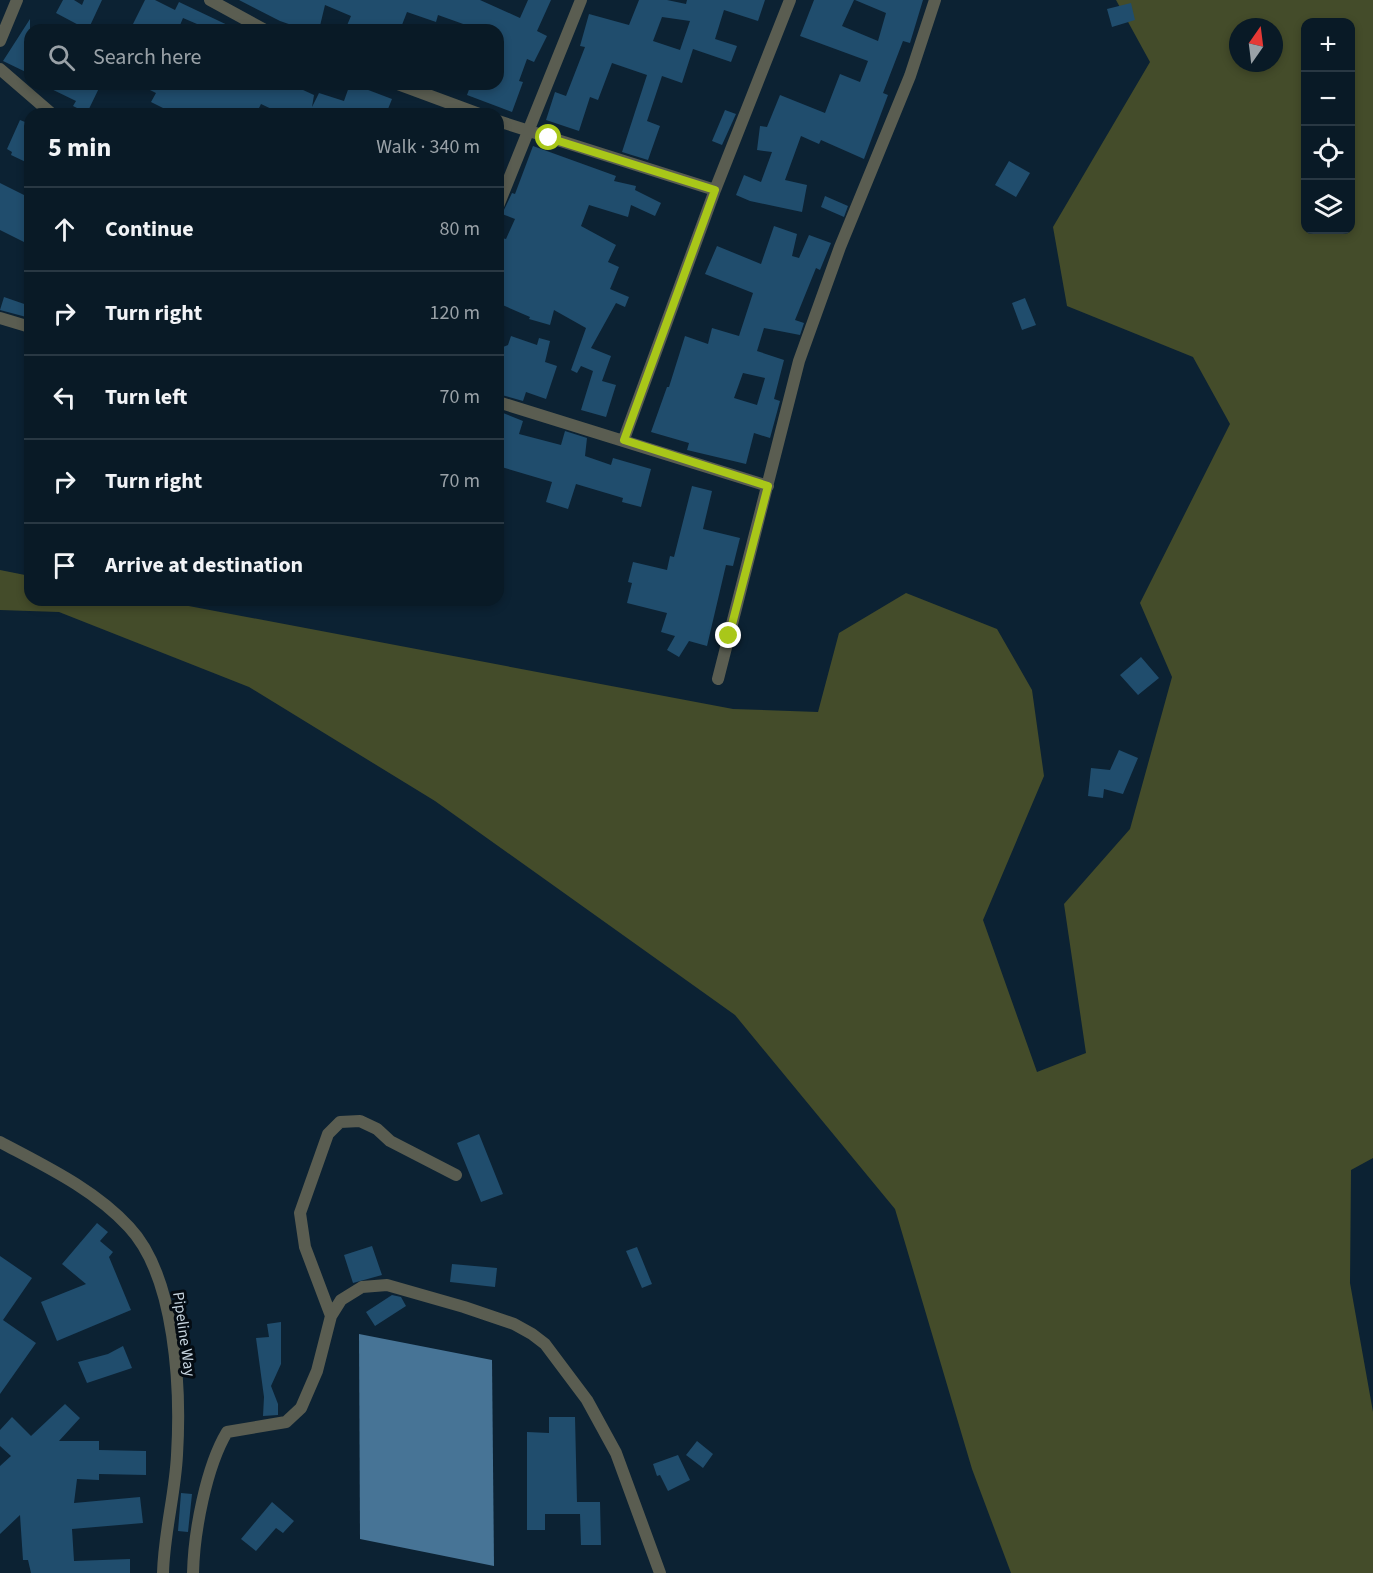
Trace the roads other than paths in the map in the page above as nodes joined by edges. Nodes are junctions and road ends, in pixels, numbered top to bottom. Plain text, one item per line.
1 (18, 0) edge
2 (210, 0) edge
3 (581, 0) edge
4 (790, 0) edge
5 (935, 0) edge
6 (254, 24) edge
7 (0, 41) edge
8 (0, 69) edge
9 (24, 90) edge
10 (24, 90) edge
11 (414, 90) edge
12 (45, 108) edge
13 (463, 108) edge
14 (504, 123) edge
15 (528, 132) junction
16 (715, 190) junction
17 (504, 191) edge
18 (0, 318) edge
19 (24, 325) edge
20 (504, 404) edge
21 (624, 440) junction
22 (768, 486) junction
23 (718, 679) dead end
24 (0, 1142) edge
25 (456, 1174) dead end
26 (331, 1316) junction
27 (163, 1573) edge
28 (193, 1573) edge
29 (660, 1573) edge

1 - 7 street
2 - 6 street
3 - 15 street
4 - 16 street
5 - 22 street
8 - 9 street
10 - 12 street
11 - 13 street
14 - 15 street
15 - 16 street
15 - 17 street
16 - 21 street
18 - 19 street
20 - 21 street
21 - 22 street
22 - 23 street
24 - 27 street, Pipeline Way
25 - 26 street
26 - 28 street
26 - 29 street

